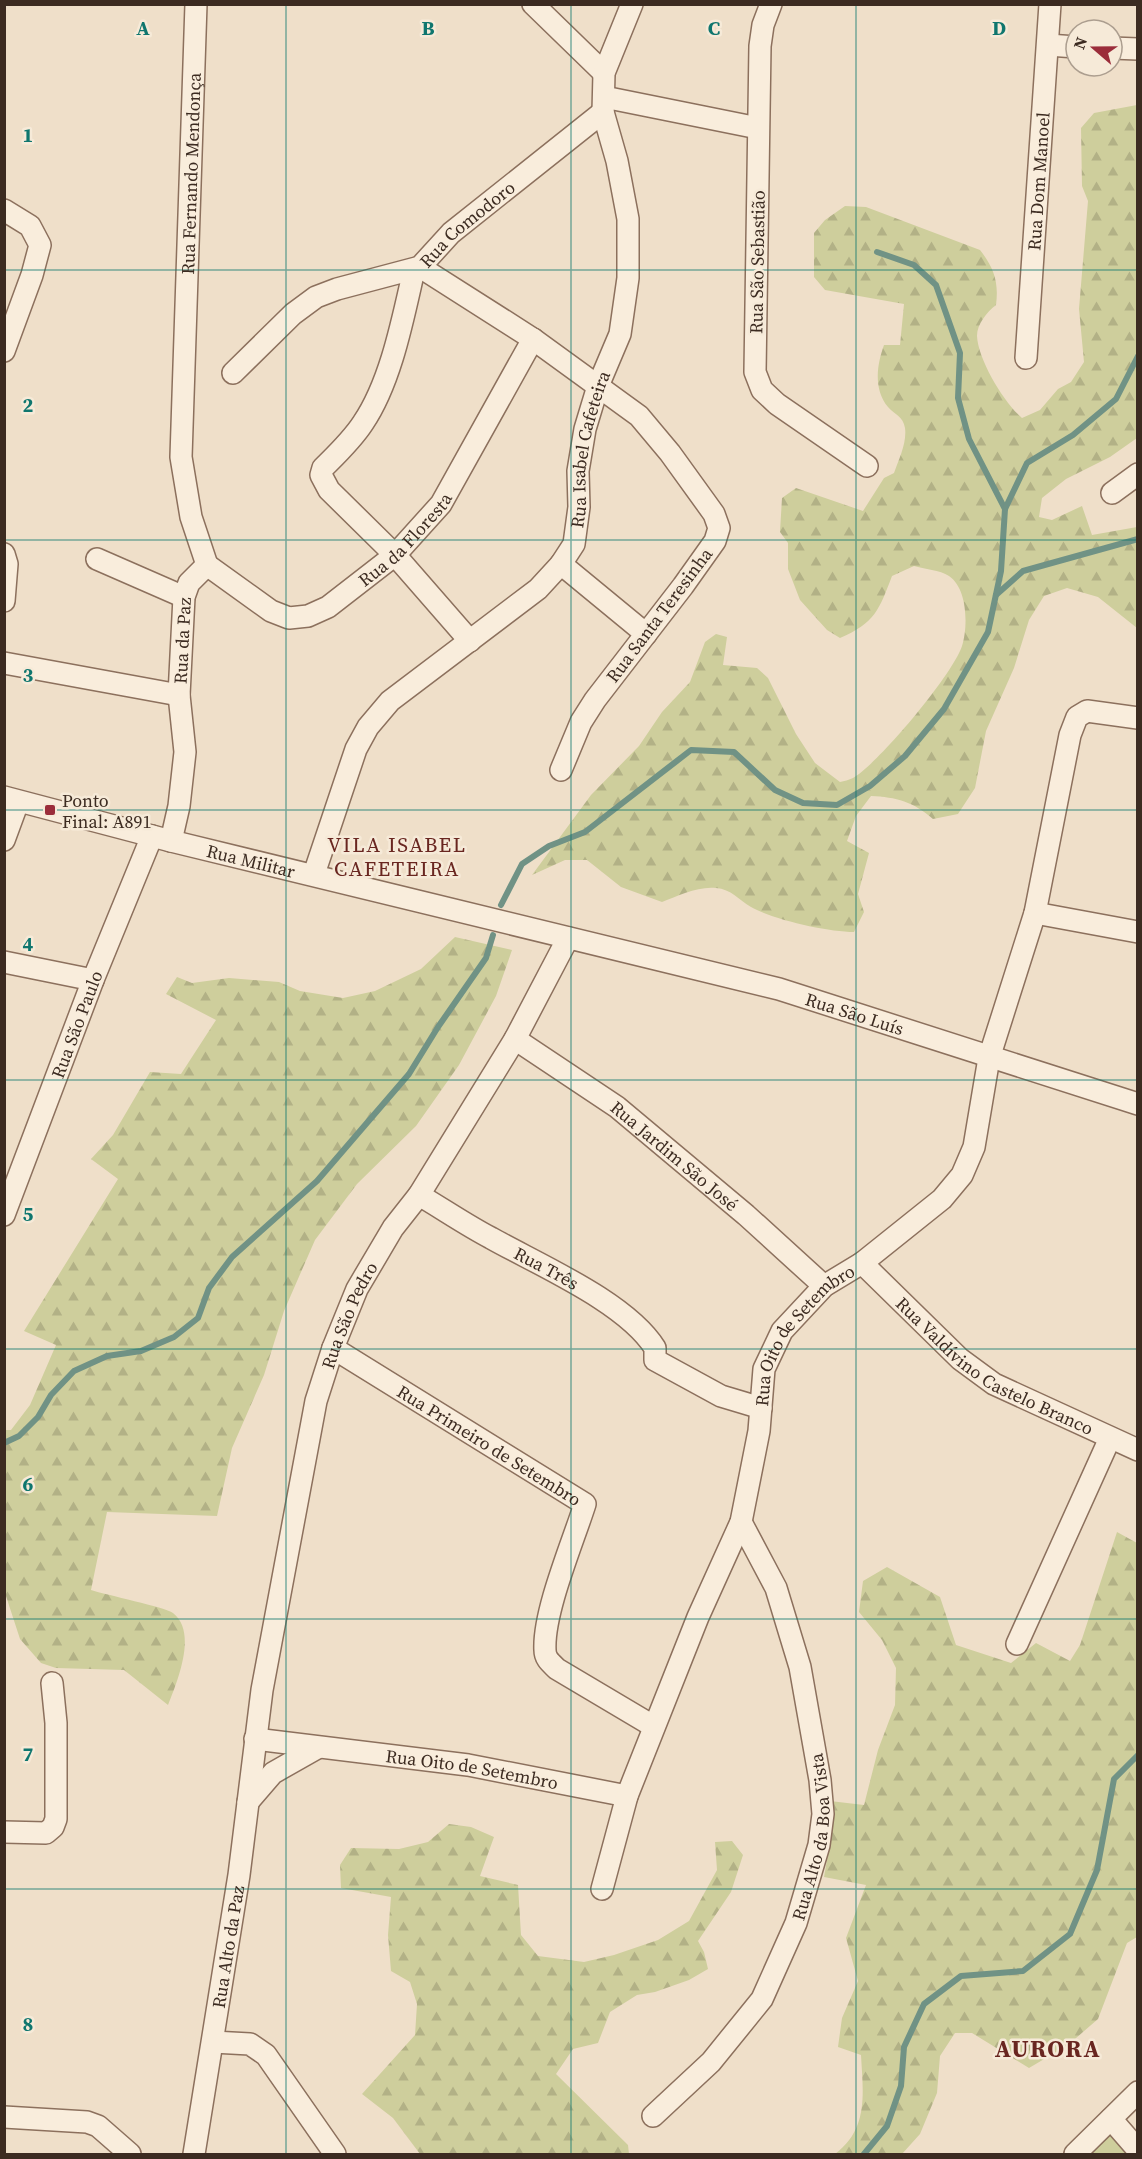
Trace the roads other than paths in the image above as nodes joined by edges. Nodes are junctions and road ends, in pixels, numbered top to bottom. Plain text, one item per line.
1 (196, 4) edge
2 (632, 4) edge
3 (771, 4) edge
4 (1050, 4) edge
5 (543, 8) edge
6 (1048, 45) junction
7 (1064, 46) edge
8 (604, 73) junction
9 (604, 104) junction
10 (758, 128) junction
11 (4, 210) edge
12 (417, 268) junction
13 (533, 339) junction
14 (4, 351) edge
15 (1026, 358) dead end
16 (233, 373) dead end
17 (598, 386) junction
18 (867, 466) dead end
19 (1137, 474) edge
20 (1112, 493) dead end
21 (395, 555) junction
22 (6, 559) edge
23 (97, 559) dead end
24 (561, 564) junction
25 (207, 565) junction
26 (184, 597) junction
27 (4, 601) edge
28 (646, 634) junction
29 (471, 641) junction
30 (4, 663) edge
31 (178, 695) junction
32 (1137, 718) edge
33 (561, 770) dead end
34 (11, 799) edge
35 (161, 839) junction
36 (4, 840) edge
37 (314, 874) junction
38 (1035, 913) junction
39 (1137, 932) edge
40 (568, 938) junction
41 (4, 962) edge
42 (93, 980) junction
43 (515, 1039) junction
44 (989, 1058) junction
45 (1137, 1104) edge
46 (419, 1195) junction
47 (4, 1215) edge
48 (862, 1263) junction
49 (824, 1286) junction
50 (333, 1348) junction
51 (761, 1408) junction
52 (1110, 1438) junction
53 (1137, 1450) edge
54 (741, 1522) junction
55 (1017, 1644) dead end
56 (52, 1683) dead end
57 (653, 1726) junction
58 (255, 1739) junction
59 (317, 1748) junction
60 (252, 1766) junction
61 (273, 1773) junction
62 (627, 1796) junction
63 (248, 1802) junction
64 (4, 1832) edge
65 (602, 1889) dead end
66 (213, 2042) junction
67 (1137, 2092) edge
68 (4, 2116) edge
69 (653, 2116) dead end
70 (1111, 2119) junction
71 (1137, 2150) edge
72 (130, 2154) edge
73 (194, 2154) edge
74 (335, 2154) edge
75 (1075, 2154) edge

1 - 25 street, Rua Fernando Mendonça
2 - 8 street, Rua Isabel Cafeteira
3 - 10 street, Rua São Sebastião
4 - 6 street, Rua Dom Manoel
5 - 8 street
6 - 7 street
6 - 15 street, Rua Dom Manoel
8 - 9 street, Rua Isabel Cafeteira
9 - 10 street
9 - 12 street, Rua Comodoro
9 - 17 street, Rua Isabel Cafeteira
10 - 18 street, Rua São Sebastião
11 - 14 street
12 - 13 street, Rua Santa Teresinha
12 - 16 street, Rua Comodoro
12 - 21 street
13 - 17 street, Rua Santa Teresinha
13 - 21 street, Rua da Floresta
17 - 24 street, Rua Isabel Cafeteira
17 - 28 street, Rua Santa Teresinha
19 - 20 street
21 - 25 street, Rua da Floresta
21 - 29 street
22 - 27 street
23 - 26 street
24 - 28 street
24 - 29 street, Rua Isabel Cafeteira
25 - 26 street, Rua da Paz
26 - 31 street, Rua da Paz
28 - 33 street, Rua Santa Teresinha
29 - 37 street, Rua Isabel Cafeteira
30 - 31 street
31 - 35 street, Rua da Paz
32 - 38 street, Rua Oito de Setembro
34 - 35 street, Rua Militar
34 - 36 street
35 - 37 street, Rua Militar
35 - 42 street, Rua São Paulo
37 - 40 street, Rua Militar
38 - 39 street
38 - 44 street, Rua Oito de Setembro
40 - 43 street, Rua São Pedro
40 - 44 street, Rua São Luís
41 - 42 street
42 - 47 street, Rua São Paulo
43 - 46 street, Rua São Pedro
43 - 49 street, Rua Jardim São José
44 - 45 street, Rua São Luís
44 - 48 street, Rua Oito de Setembro
46 - 50 street, Rua São Pedro
46 - 51 street, Rua Três
48 - 49 street, Rua Oito de Setembro
48 - 52 street, Rua Valdívino Castelo Branco
49 - 51 street, Rua Oito de Setembro
50 - 57 street, Rua Primeiro de Setembro
50 - 58 street, Rua São Pedro
51 - 54 street, Rua Oito de Setembro
52 - 53 street, Rua Valdívino Castelo Branco
52 - 55 street
54 - 57 street, Rua Oito de Setembro
54 - 69 street, Rua Alto da Boa Vista
56 - 64 street
57 - 62 street, Rua Oito de Setembro
58 - 59 street, Rua Oito de Setembro
58 - 60 street, Rua Alto da Paz
59 - 61 street
59 - 62 street, Rua Oito de Setembro
60 - 61 street
60 - 63 street, Rua Alto da Paz
61 - 63 street
62 - 65 street, Rua Oito de Setembro
63 - 66 street, Rua Alto da Paz
66 - 73 street, Rua Alto da Paz
66 - 74 street
67 - 70 street
68 - 72 street
70 - 71 street
70 - 75 street

